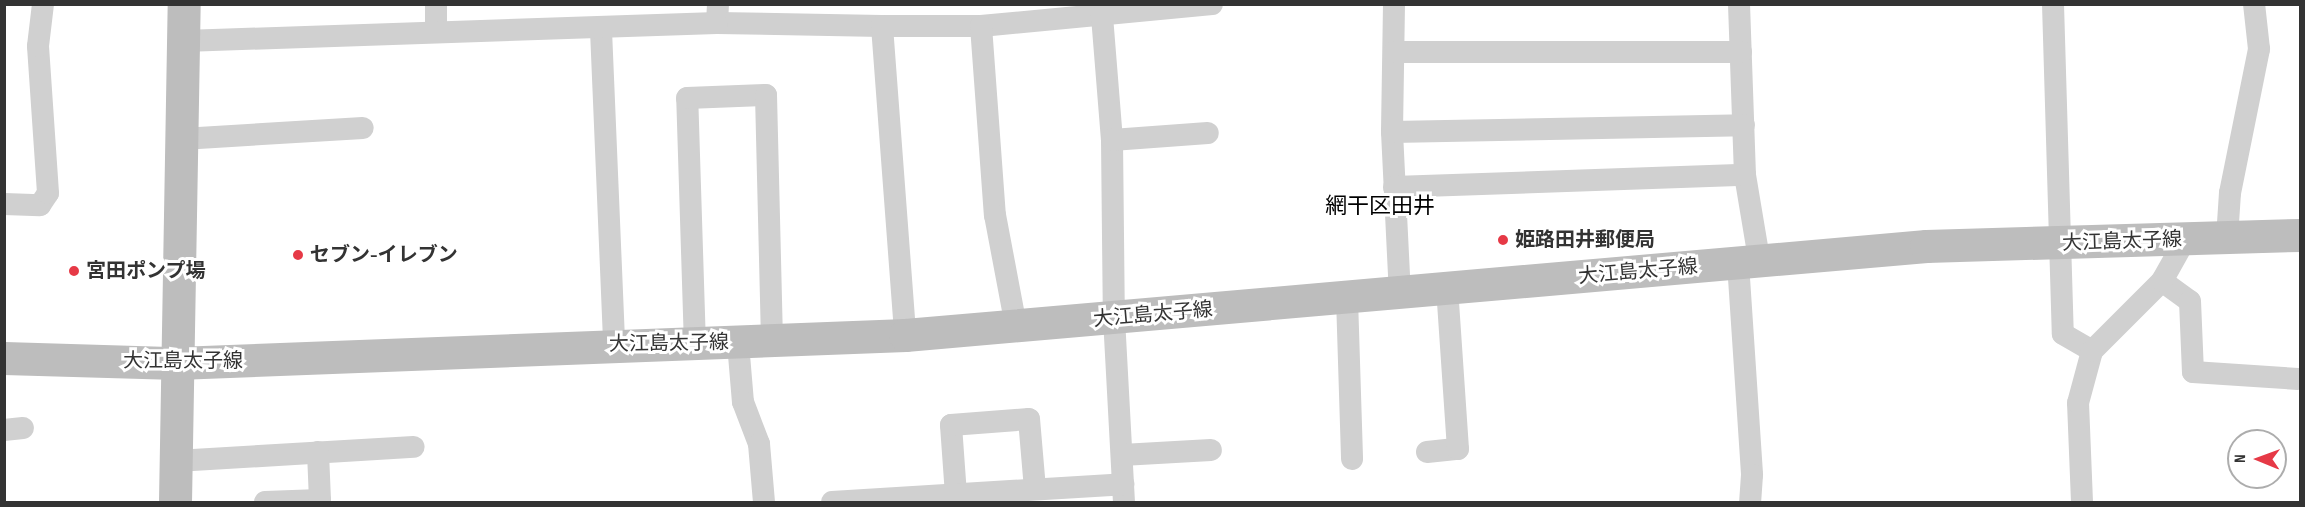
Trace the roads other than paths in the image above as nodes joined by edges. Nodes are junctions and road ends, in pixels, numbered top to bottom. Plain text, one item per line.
1 (43, 4) edge
2 (184, 4) edge
3 (436, 4) edge
4 (1212, 4) edge
5 (1394, 4) edge
6 (1739, 4) edge
7 (2053, 4) edge
8 (2254, 4) edge
9 (717, 14) edge
10 (1102, 16) junction
11 (882, 26) junction
12 (981, 26) junction
13 (601, 30) junction
14 (436, 31) junction
15 (184, 41) junction
16 (1395, 51) junction
17 (1741, 52) junction
18 (1744, 125) junction
19 (363, 128) dead end
20 (1392, 132) junction
21 (1208, 133) dead end
22 (182, 139) junction
23 (1112, 140) junction
24 (1745, 175) junction
25 (1394, 187) junction
26 (4, 204) edge
27 (2301, 235) edge
28 (2227, 238) junction
29 (2185, 240) junction
30 (2058, 244) junction
31 (1748, 261) junction
32 (2162, 281) junction
33 (1447, 288) junction
34 (1400, 294) junction
35 (1347, 298) junction
36 (1114, 318) junction
37 (1016, 326) junction
38 (905, 335) junction
39 (772, 341) junction
40 (738, 343) junction
41 (614, 345) junction
42 (695, 346) junction
43 (2092, 351) junction
44 (4, 358) edge
45 (177, 363) junction
46 (2298, 379) dead end
47 (414, 447) dead end
48 (1211, 450) dead end
49 (318, 452) junction
50 (1427, 452) dead end
51 (1122, 455) junction
52 (1352, 459) dead end
53 (176, 461) junction
54 (1035, 489) junction
55 (1124, 493) edge
56 (956, 495) junction
57 (175, 502) edge
58 (265, 502) edge
59 (764, 502) edge
60 (831, 502) edge
61 (1750, 502) edge
62 (2082, 502) edge

1 - 26 street
2 - 15 main road
3 - 14 street
4 - 10 street
5 - 16 street
6 - 17 street
7 - 30 street
8 - 28 street
9 - 11 street
9 - 13 street
10 - 12 street
10 - 23 street
11 - 12 street
11 - 38 street
12 - 37 street
13 - 14 street
13 - 41 street
14 - 15 street
15 - 22 main road
16 - 17 street
16 - 20 street
17 - 18 street
18 - 20 street
18 - 24 street
19 - 22 street
20 - 25 street
21 - 23 street
22 - 45 main road
23 - 36 street
24 - 25 street
24 - 31 street
25 - 34 street
27 - 28 main road, 大江島太子線
28 - 29 main road, 大江島太子線
29 - 30 main road, 大江島太子線
29 - 32 street
30 - 31 main road, 大江島太子線
30 - 43 street
31 - 33 main road, 大江島太子線
31 - 61 street
32 - 43 street
32 - 46 street
33 - 34 main road, 大江島太子線
33 - 50 street
34 - 35 main road, 大江島太子線
35 - 36 main road, 大江島太子線
35 - 52 street
36 - 37 main road, 大江島太子線
36 - 51 street
37 - 38 main road, 大江島太子線
38 - 39 main road, 大江島太子線
39 - 40 main road, 大江島太子線
39 - 42 street
40 - 42 main road, 大江島太子線
40 - 59 street
41 - 42 main road, 大江島太子線
41 - 45 main road, 大江島太子線
43 - 62 street
44 - 45 main road, 大江島太子線
45 - 53 main road
47 - 49 street
48 - 51 street
49 - 53 street
49 - 58 street
51 - 55 street
53 - 57 main road
54 - 55 street
54 - 56 street
54 - 56 street
56 - 60 street

